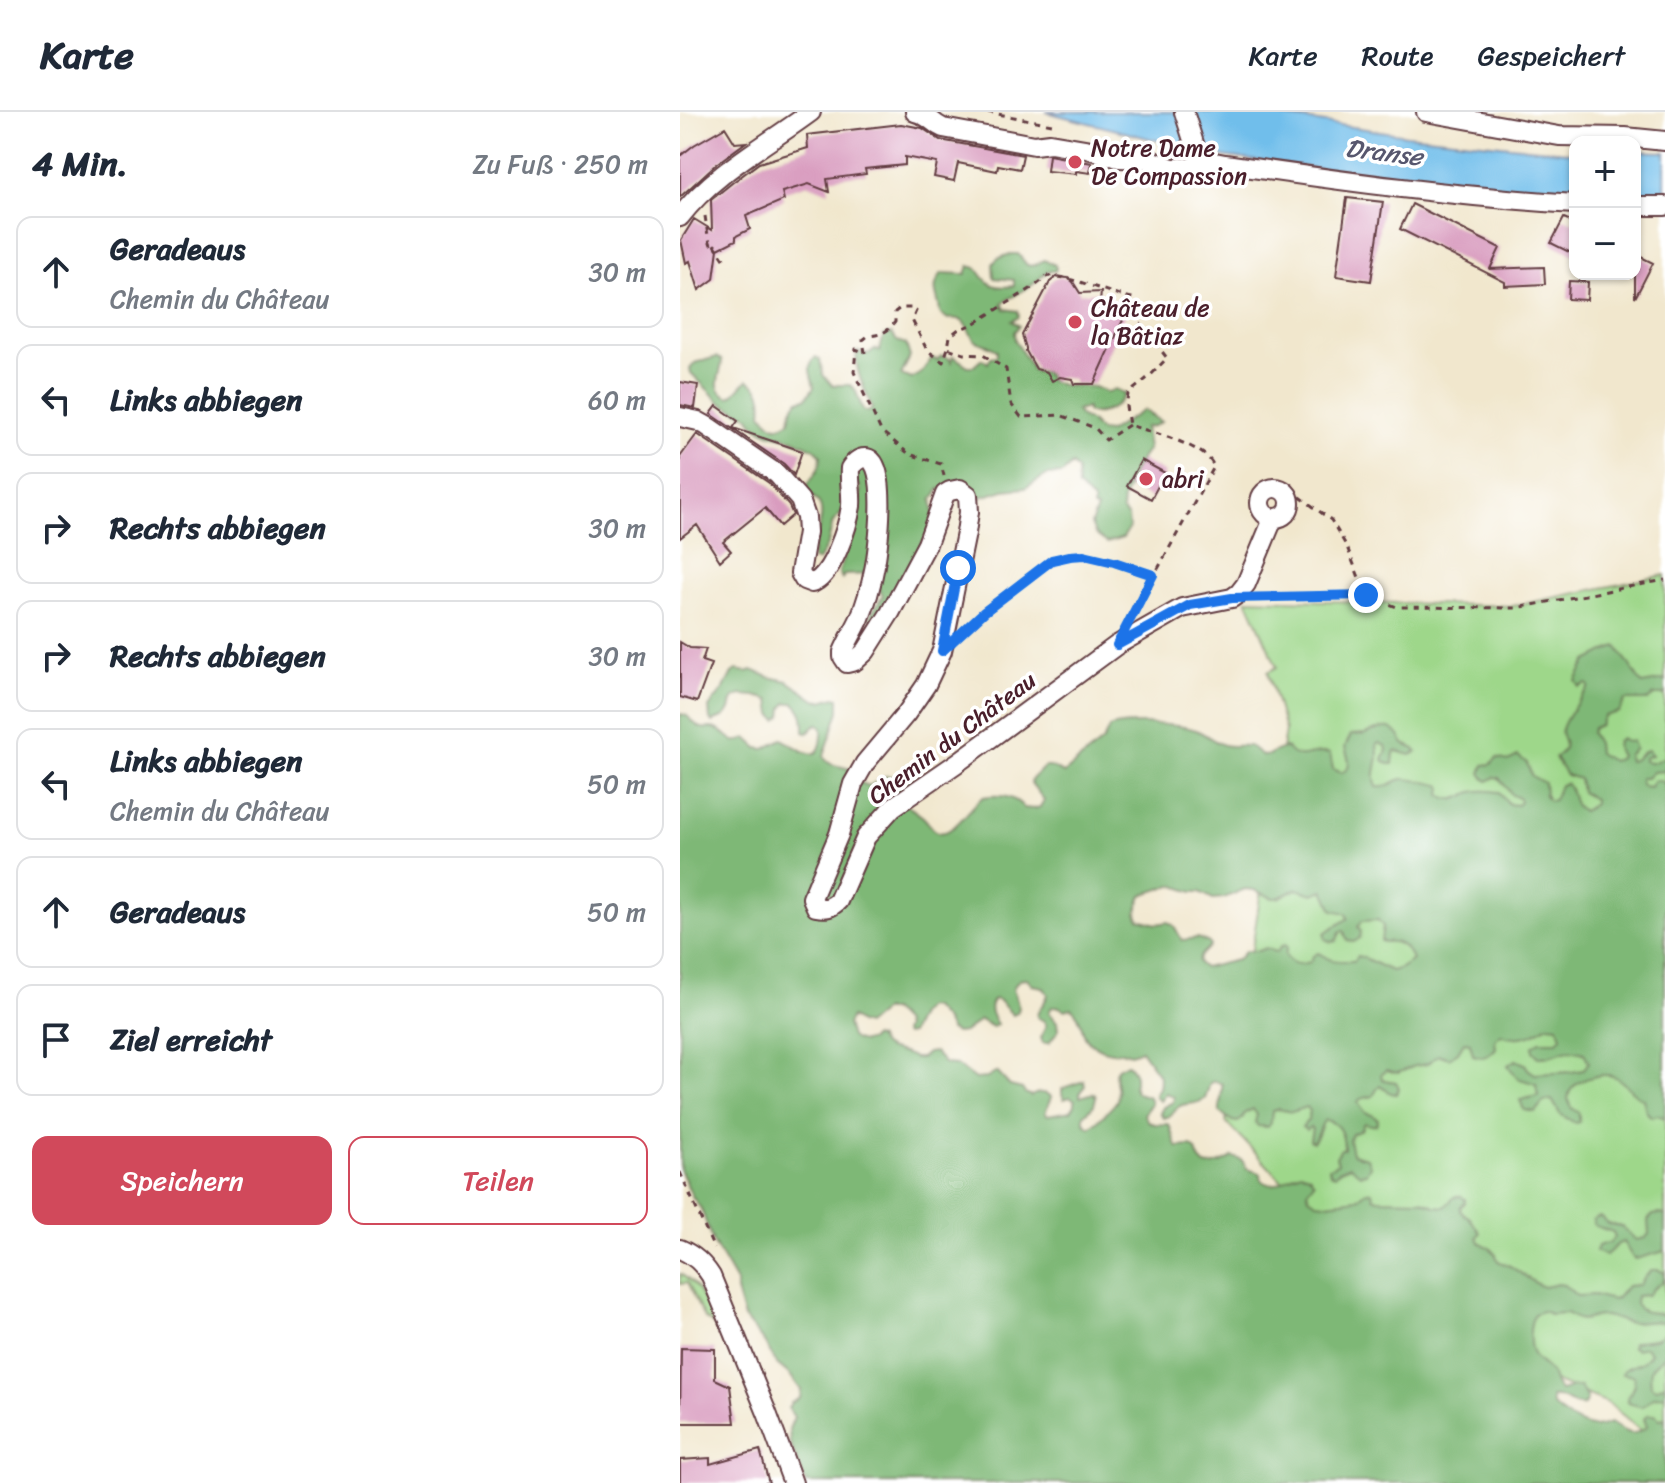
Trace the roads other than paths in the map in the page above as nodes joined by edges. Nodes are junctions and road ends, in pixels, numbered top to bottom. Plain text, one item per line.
1 (811, 112) edge
2 (915, 112) edge
3 (1184, 112) edge
4 (1426, 112) edge
5 (1665, 141) edge
6 (1199, 159) junction
7 (1569, 204) edge
8 (1641, 206) edge
9 (1665, 206) edge
10 (680, 217) edge
11 (680, 417) edge
12 (1273, 519) junction
13 (680, 1249) edge
14 (680, 1258) edge
15 (715, 1286) junction
16 (793, 1483) edge

1 - 10 street
2 - 6 street
3 - 6 street
4 - 5 street
6 - 7 street
8 - 9 street
11 - 12 street, Chemin du Château
12 - 12 street
13 - 15 street
14 - 15 street
15 - 16 street

